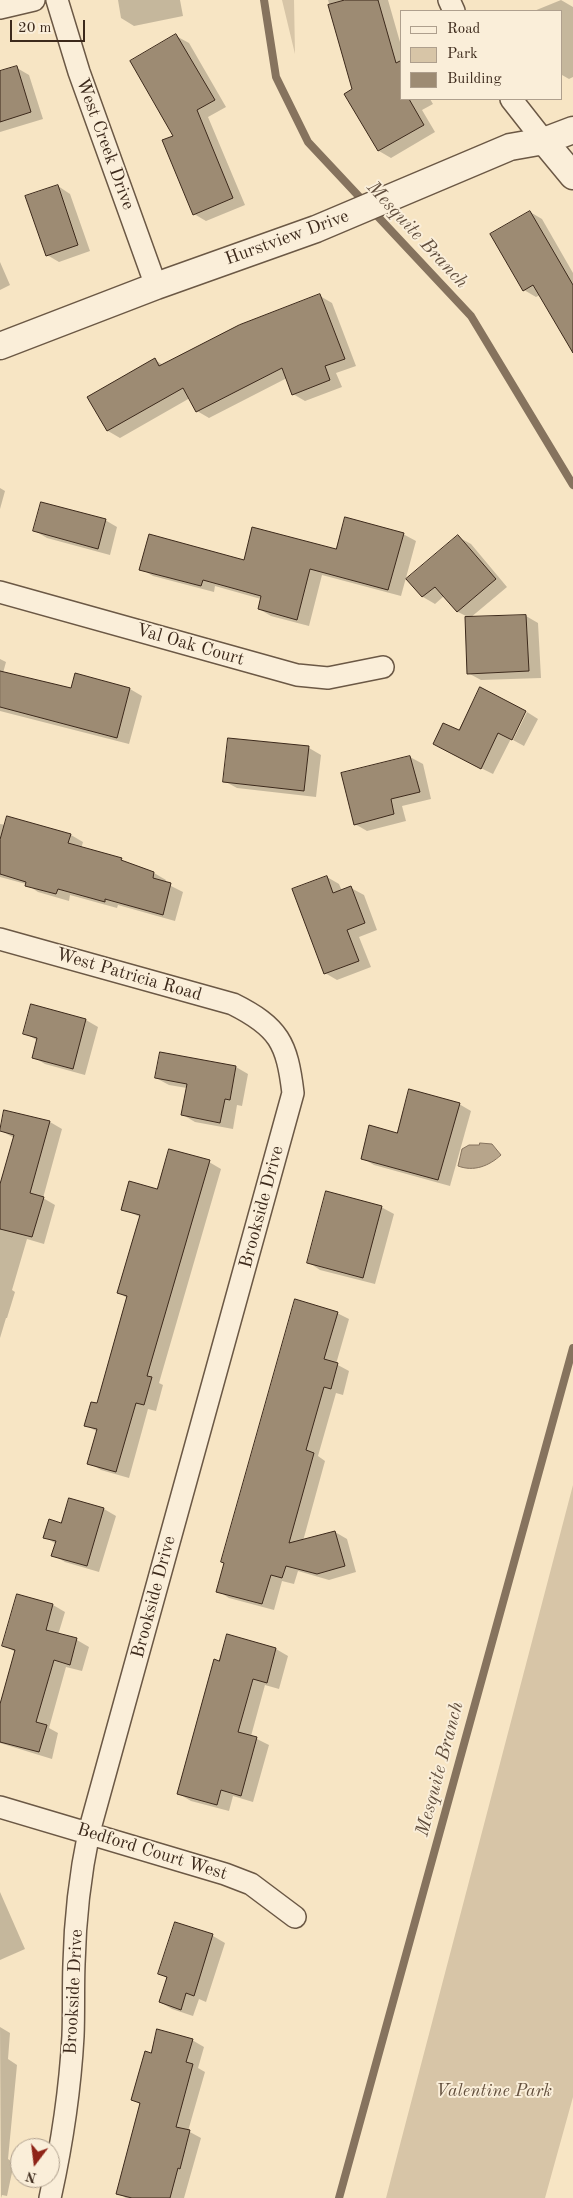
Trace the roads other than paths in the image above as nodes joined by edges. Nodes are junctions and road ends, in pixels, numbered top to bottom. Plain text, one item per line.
1 (34, 0) edge
2 (57, 0) edge
3 (0, 8) edge
4 (513, 100) edge
5 (573, 130) edge
6 (544, 141) junction
7 (573, 176) edge
8 (156, 286) junction
9 (0, 346) edge
10 (0, 592) edge
11 (383, 668) dead end
12 (0, 939) edge
13 (256, 1016) joint
14 (0, 1807) edge
15 (89, 1832) junction
16 (295, 1916) dead end
17 (50, 2198) edge

1 - 3 street
2 - 8 street, West Creek Drive
4 - 6 street
5 - 6 street, Hurstview Drive
6 - 7 street
6 - 8 street, Hurstview Drive
8 - 9 street, Hurstview Drive
10 - 11 street, Val Oak Court
12 - 13 street, West Patricia Road
13 - 15 street, Brookside Drive
14 - 15 street, Bedford Court West
15 - 16 street, Bedford Court West
15 - 17 street, Brookside Drive

